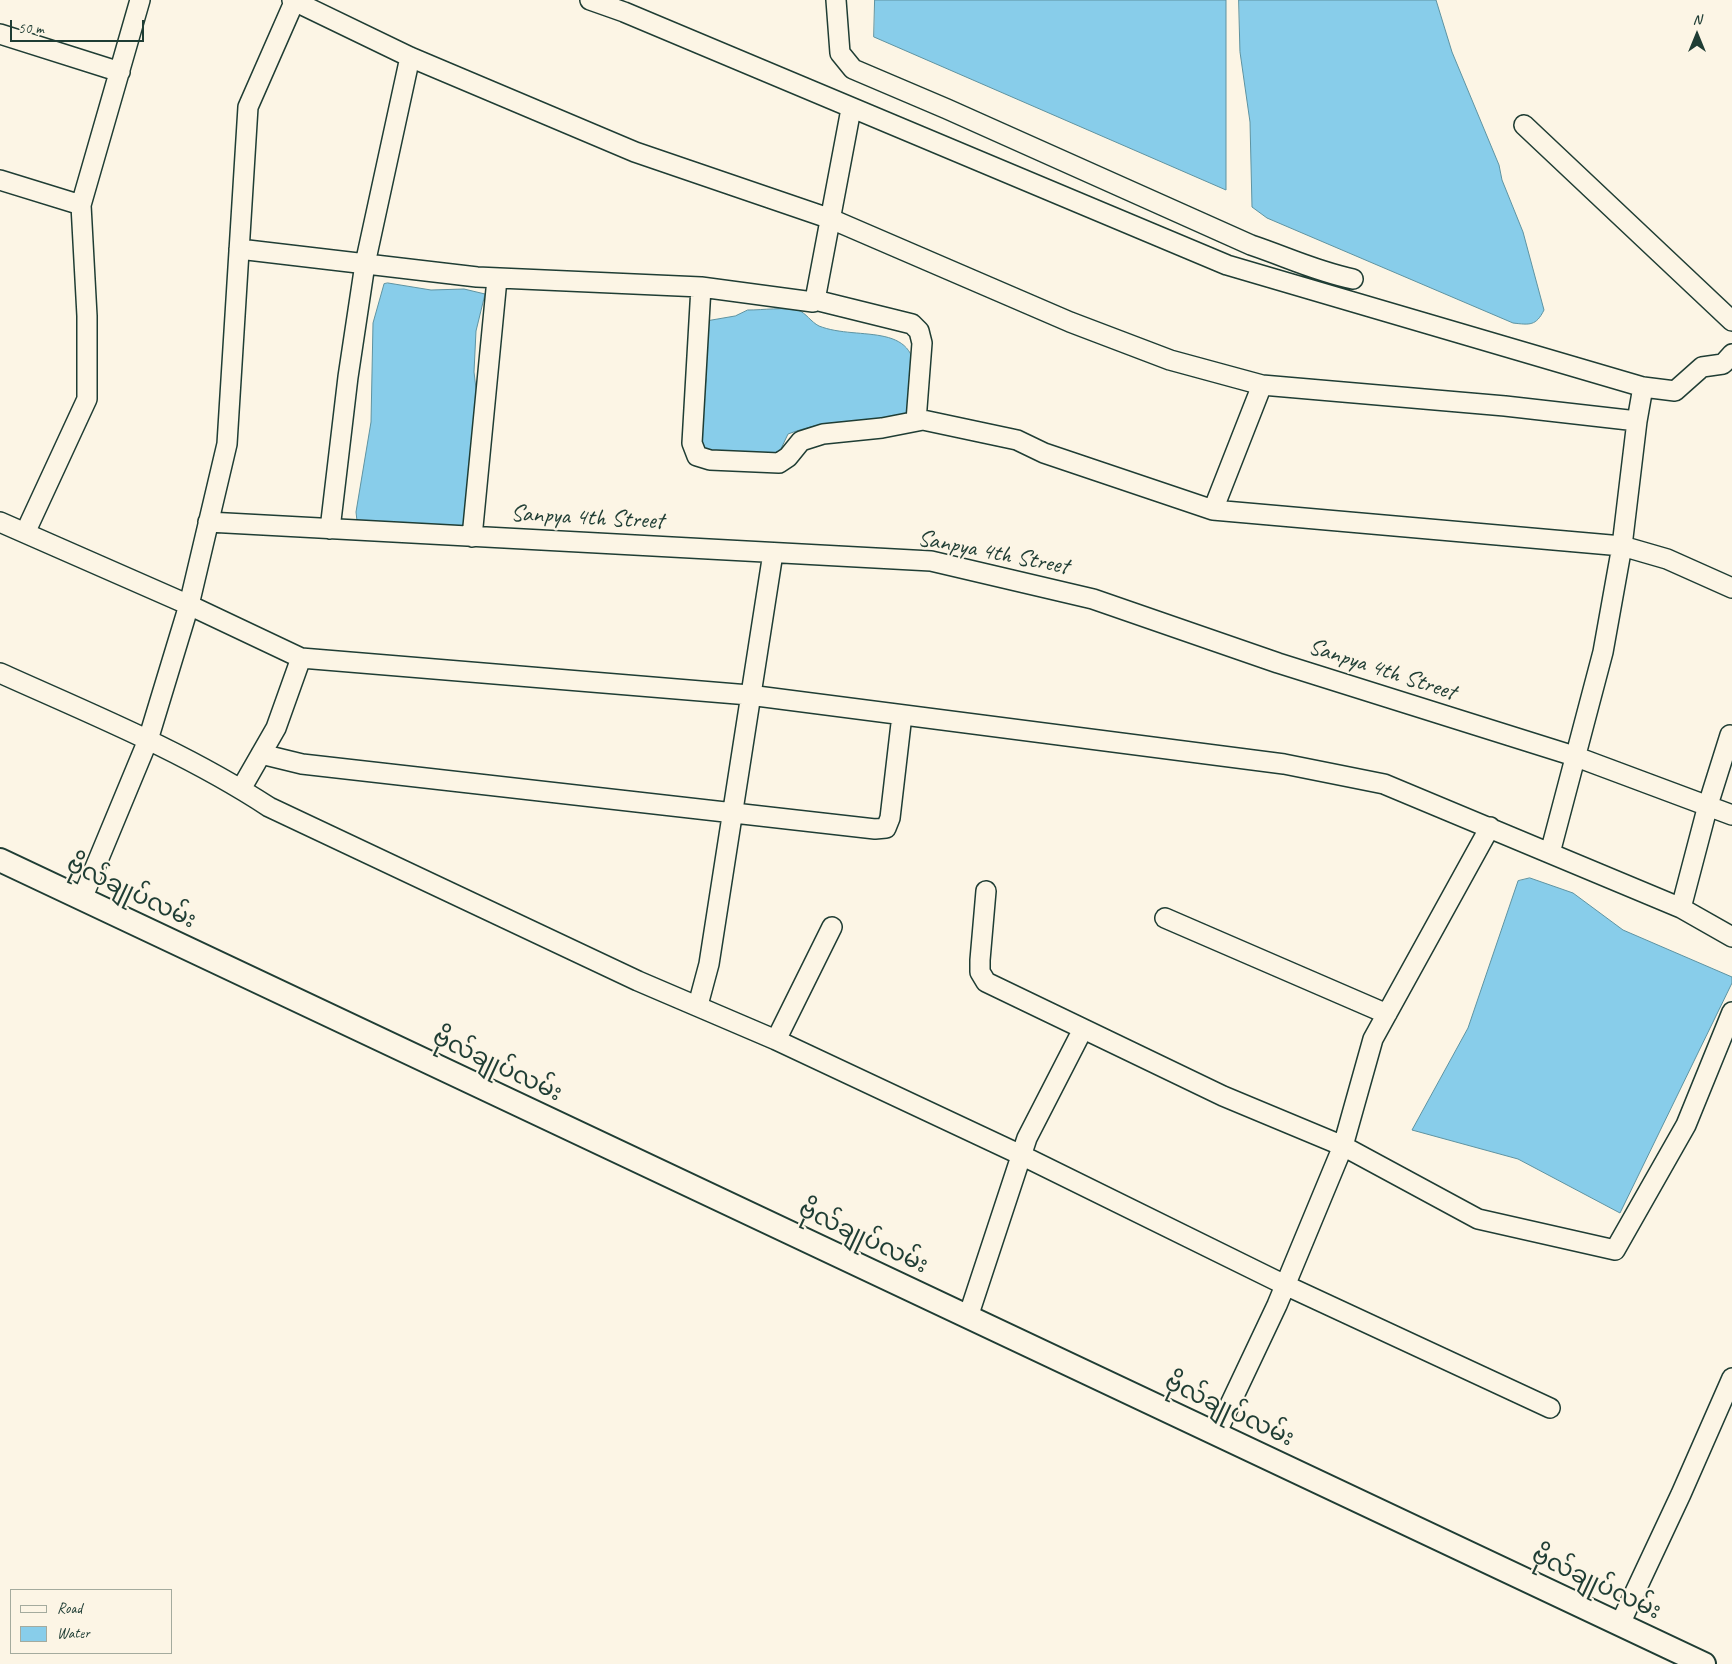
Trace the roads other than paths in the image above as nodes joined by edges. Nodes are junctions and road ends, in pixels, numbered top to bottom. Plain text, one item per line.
1 (140, 0) edge
2 (294, 0) edge
3 (590, 0) edge
4 (836, 0) edge
5 (0, 34) edge
6 (410, 57) junction
7 (120, 72) junction
8 (851, 109) junction
9 (1524, 125) dead end
10 (0, 180) edge
11 (81, 205) junction
12 (830, 219) junction
13 (239, 249) junction
14 (366, 264) junction
15 (496, 279) junction
16 (1353, 279) dead end
17 (702, 287) junction
18 (815, 300) junction
19 (1732, 321) edge
20 (1732, 354) edge
21 (1262, 385) junction
22 (1643, 387) junction
23 (916, 421) junction
24 (1637, 421) junction
25 (1213, 510) junction
26 (0, 522) edge
27 (208, 522) junction
28 (330, 529) junction
29 (24, 533) junction
30 (472, 537) junction
31 (1622, 546) junction
32 (773, 554) junction
33 (1732, 588) edge
34 (188, 604) junction
35 (301, 658) junction
36 (0, 673) edge
37 (752, 696) junction
38 (902, 715) junction
39 (1730, 735) dead end
40 (148, 740) junction
41 (261, 754) junction
42 (1574, 756) junction
43 (241, 789) junction
44 (1708, 805) junction
45 (734, 814) junction
46 (1732, 816) edge
47 (1490, 827) junction
48 (1550, 853) junction
49 (0, 860) edge
50 (986, 891) dead end
51 (82, 899) junction
52 (1682, 908) junction
53 (1165, 918) dead end
54 (832, 926) dead end
55 (1732, 936) edge
56 (698, 1005) junction
57 (1732, 1012) edge
58 (1387, 1014) junction
59 (1083, 1029) junction
60 (776, 1040) junction
61 (1343, 1146) junction
62 (1022, 1155) junction
63 (1285, 1285) junction
64 (968, 1317) junction
65 (1732, 1378) edge
66 (1550, 1408) dead end
67 (1216, 1434) junction
68 (1620, 1624) junction
69 (1704, 1664) edge

1 - 7 street
2 - 6 street
2 - 13 street
3 - 8 street
4 - 16 street
5 - 7 street
6 - 12 street
6 - 14 street
7 - 11 street
8 - 12 street
8 - 22 street
9 - 19 street
10 - 11 street
11 - 29 street
12 - 18 street
12 - 21 street
13 - 14 street
13 - 27 street
14 - 15 street
14 - 28 street
15 - 17 street
15 - 30 street
17 - 18 street
17 - 23 street
18 - 23 street
20 - 22 street
21 - 24 street
21 - 25 street
22 - 24 street
23 - 25 street
24 - 31 street
25 - 31 street
26 - 29 street
27 - 28 street, Sanpya 4th Street
27 - 34 street
28 - 30 street, Sanpya 4th Street
29 - 34 street
30 - 32 street, Sanpya 4th Street
31 - 33 street
31 - 42 street
32 - 37 street
32 - 42 street, Sanpya 4th Street
34 - 35 street
34 - 40 street
35 - 37 street
35 - 41 street
36 - 40 street
37 - 38 street
37 - 45 street
38 - 45 street
38 - 47 street
39 - 44 street
40 - 43 street
40 - 51 street
41 - 43 street
41 - 45 street
42 - 44 street, Sanpya 4th Street
42 - 48 street
43 - 56 street
44 - 46 street, Sanpya 4th Street
44 - 52 street
45 - 56 street
47 - 48 street
47 - 58 street
48 - 52 street
49 - 51 street, ဗိုလ်ချုပ်လမ်း
50 - 59 street
51 - 64 street, ဗိုလ်ချုပ်လမ်း
52 - 55 street
53 - 58 street
54 - 60 street
56 - 60 street
57 - 61 street
58 - 61 street
59 - 61 street
59 - 62 street
60 - 62 street
61 - 63 street
62 - 63 street
62 - 64 street
63 - 66 street
63 - 67 street
64 - 67 street, ဗိုလ်ချုပ်လမ်း
65 - 68 street
67 - 68 street, ဗိုလ်ချုပ်လမ်း
68 - 69 street, ဗိုလ်ချုပ်လမ်း

